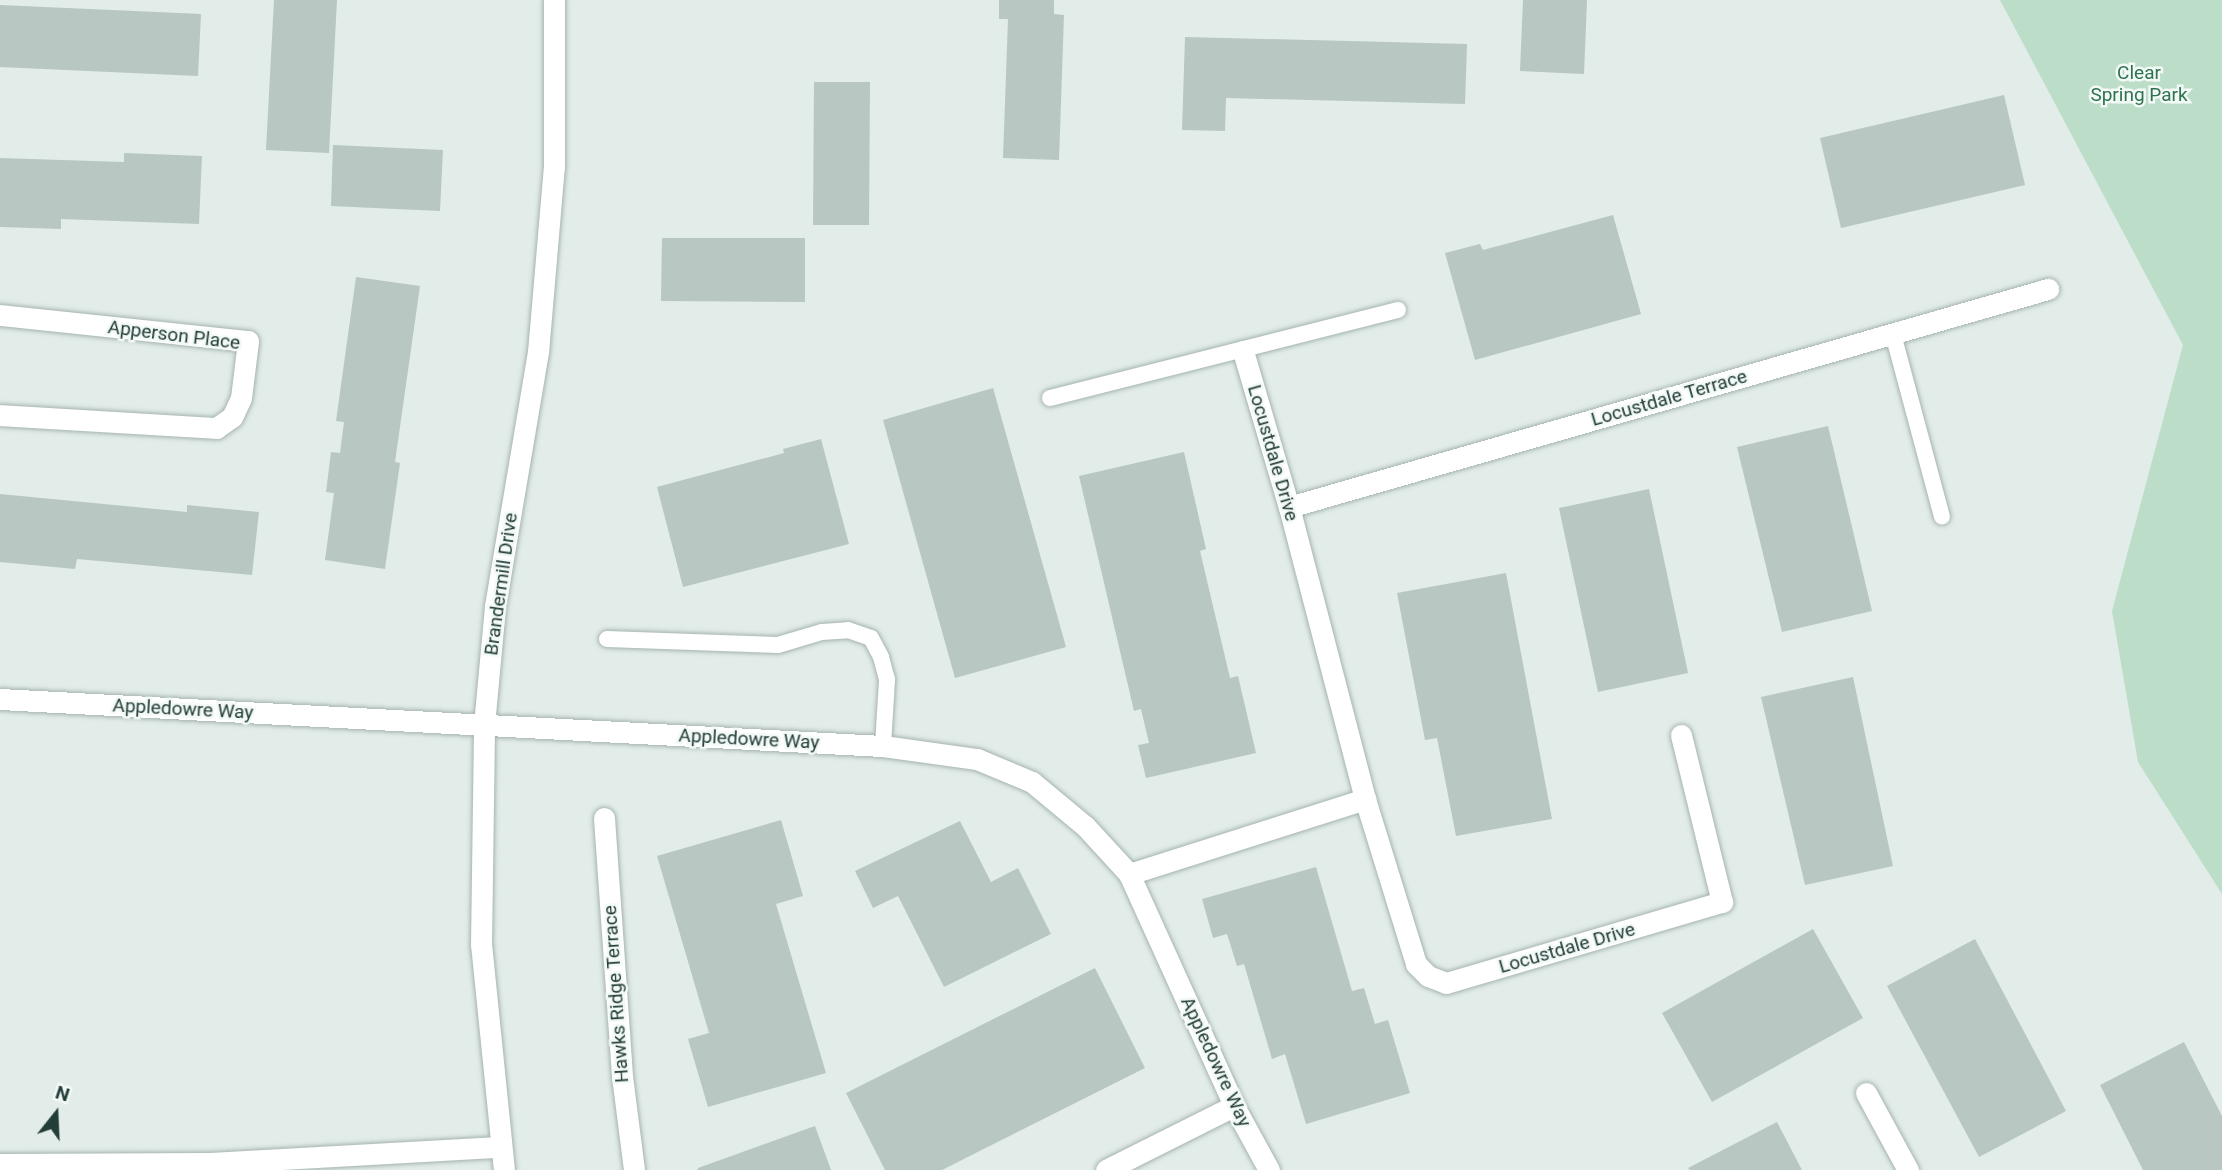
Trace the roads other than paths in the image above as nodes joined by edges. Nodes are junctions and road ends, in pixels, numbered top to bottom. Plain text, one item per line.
1 (554, 0) edge
2 (2048, 289) dead end
3 (1398, 310) dead end
4 (0, 315) edge
5 (1893, 334) junction
6 (1243, 351) junction
7 (1050, 398) dead end
8 (0, 415) edge
9 (1289, 507) junction
10 (1942, 517) dead end
11 (607, 639) dead end
12 (0, 699) edge
13 (484, 725) junction
14 (1681, 735) dead end
15 (884, 746) junction
16 (1365, 799) junction
17 (604, 818) dead end
18 (1129, 874) junction
19 (1866, 1093) dead end
20 (1234, 1106) junction
21 (499, 1147) junction
22 (0, 1164) edge
23 (504, 1170) edge
24 (634, 1170) edge
25 (1106, 1170) edge
26 (1269, 1170) edge
27 (1908, 1170) edge

1 - 13 street, Brandermill Drive
2 - 5 street, Locustdale Terrace
3 - 6 lane
4 - 8 street, Apperson Place
5 - 9 street, Locustdale Terrace
5 - 10 lane
6 - 7 lane
6 - 9 street, Locustdale Drive
9 - 16 street, Locustdale Drive
11 - 15 lane
12 - 13 street, Appledowre Way
13 - 15 street, Appledowre Way
13 - 21 street, Brandermill Drive
14 - 16 street, Locustdale Drive
15 - 18 street, Appledowre Way
16 - 18 street
17 - 24 street, Hawks Ridge Terrace
18 - 20 street, Appledowre Way
19 - 27 street
20 - 25 street
20 - 26 street, Appledowre Way
21 - 22 street
21 - 23 street, Brandermill Drive

